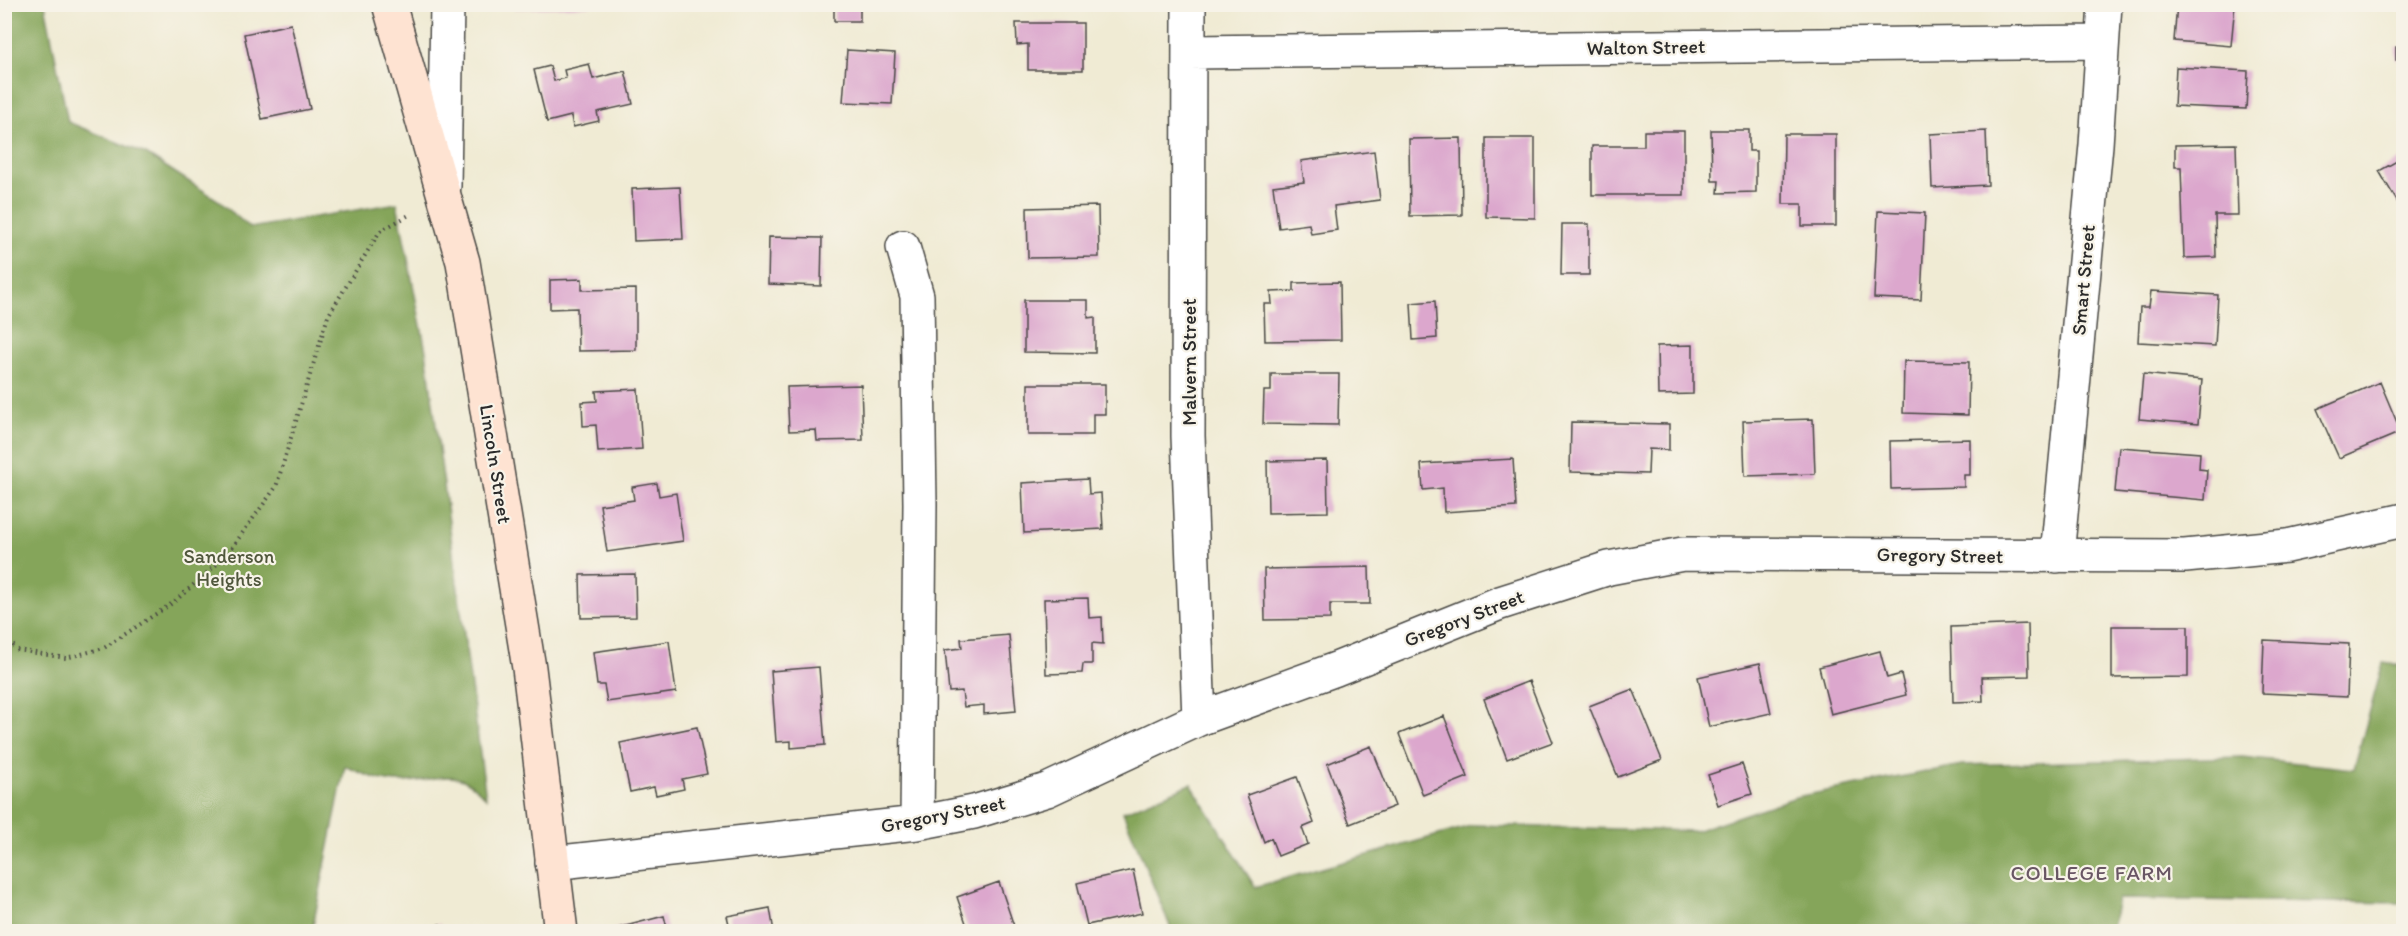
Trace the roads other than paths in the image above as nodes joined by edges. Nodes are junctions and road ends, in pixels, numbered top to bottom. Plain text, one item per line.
1 (390, 4) edge
2 (447, 4) edge
3 (1189, 4) edge
4 (2105, 4) edge
5 (2101, 42) junction
6 (1190, 52) junction
7 (444, 198) junction
8 (903, 247) dead end
9 (2403, 520) edge
10 (2057, 556) junction
11 (1199, 718) junction
12 (917, 823) junction
13 (552, 863) junction
14 (561, 932) edge

1 - 7 street, Lincoln Street
2 - 7 street
3 - 6 street, Malvern Street
4 - 5 street, Smart Street
5 - 6 street, Walton Street
5 - 10 street, Smart Street
6 - 11 street, Malvern Street
7 - 13 street, Lincoln Street
8 - 12 street
9 - 10 street, Gregory Street
10 - 11 street, Gregory Street
11 - 12 street, Gregory Street
12 - 13 street, Gregory Street
13 - 14 street, Lincoln Street

